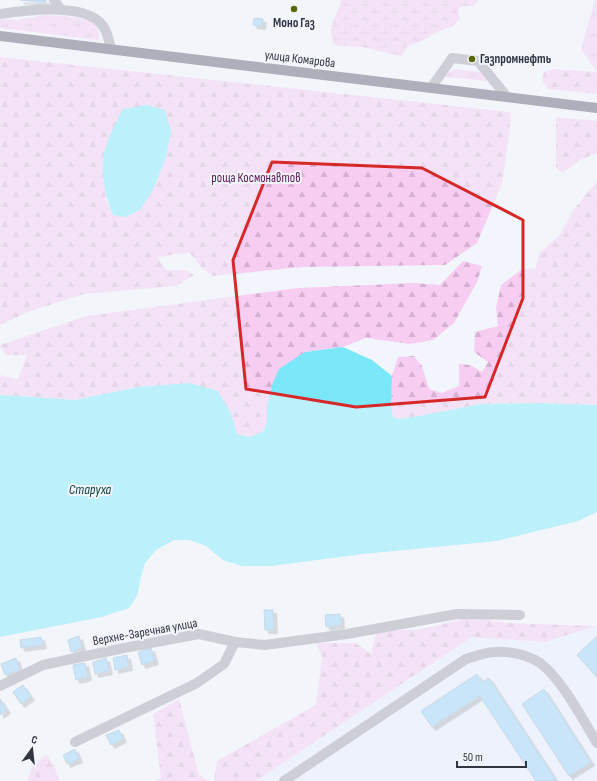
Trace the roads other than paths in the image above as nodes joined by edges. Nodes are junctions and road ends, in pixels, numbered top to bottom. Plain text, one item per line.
1 (54, 0) edge
2 (61, 10) junction
3 (0, 14) edge
4 (0, 36) edge
5 (111, 49) junction
6 (431, 88) junction
7 (507, 97) junction
8 (597, 108) edge
9 (520, 615) dead end
10 (235, 642) junction
11 (0, 686) edge
12 (75, 742) dead end
13 (597, 743) edge
14 (284, 781) edge

1 - 2 street
2 - 3 street
2 - 5 street
4 - 5 main road, улица Комарова
5 - 6 main road, улица Комарова
6 - 7 main road, улица Комарова
6 - 7 street
7 - 8 main road, улица Комарова
9 - 10 street, Верхне-Заречная улица
10 - 11 street, Верхне-Заречная улица
10 - 12 street
13 - 14 street

